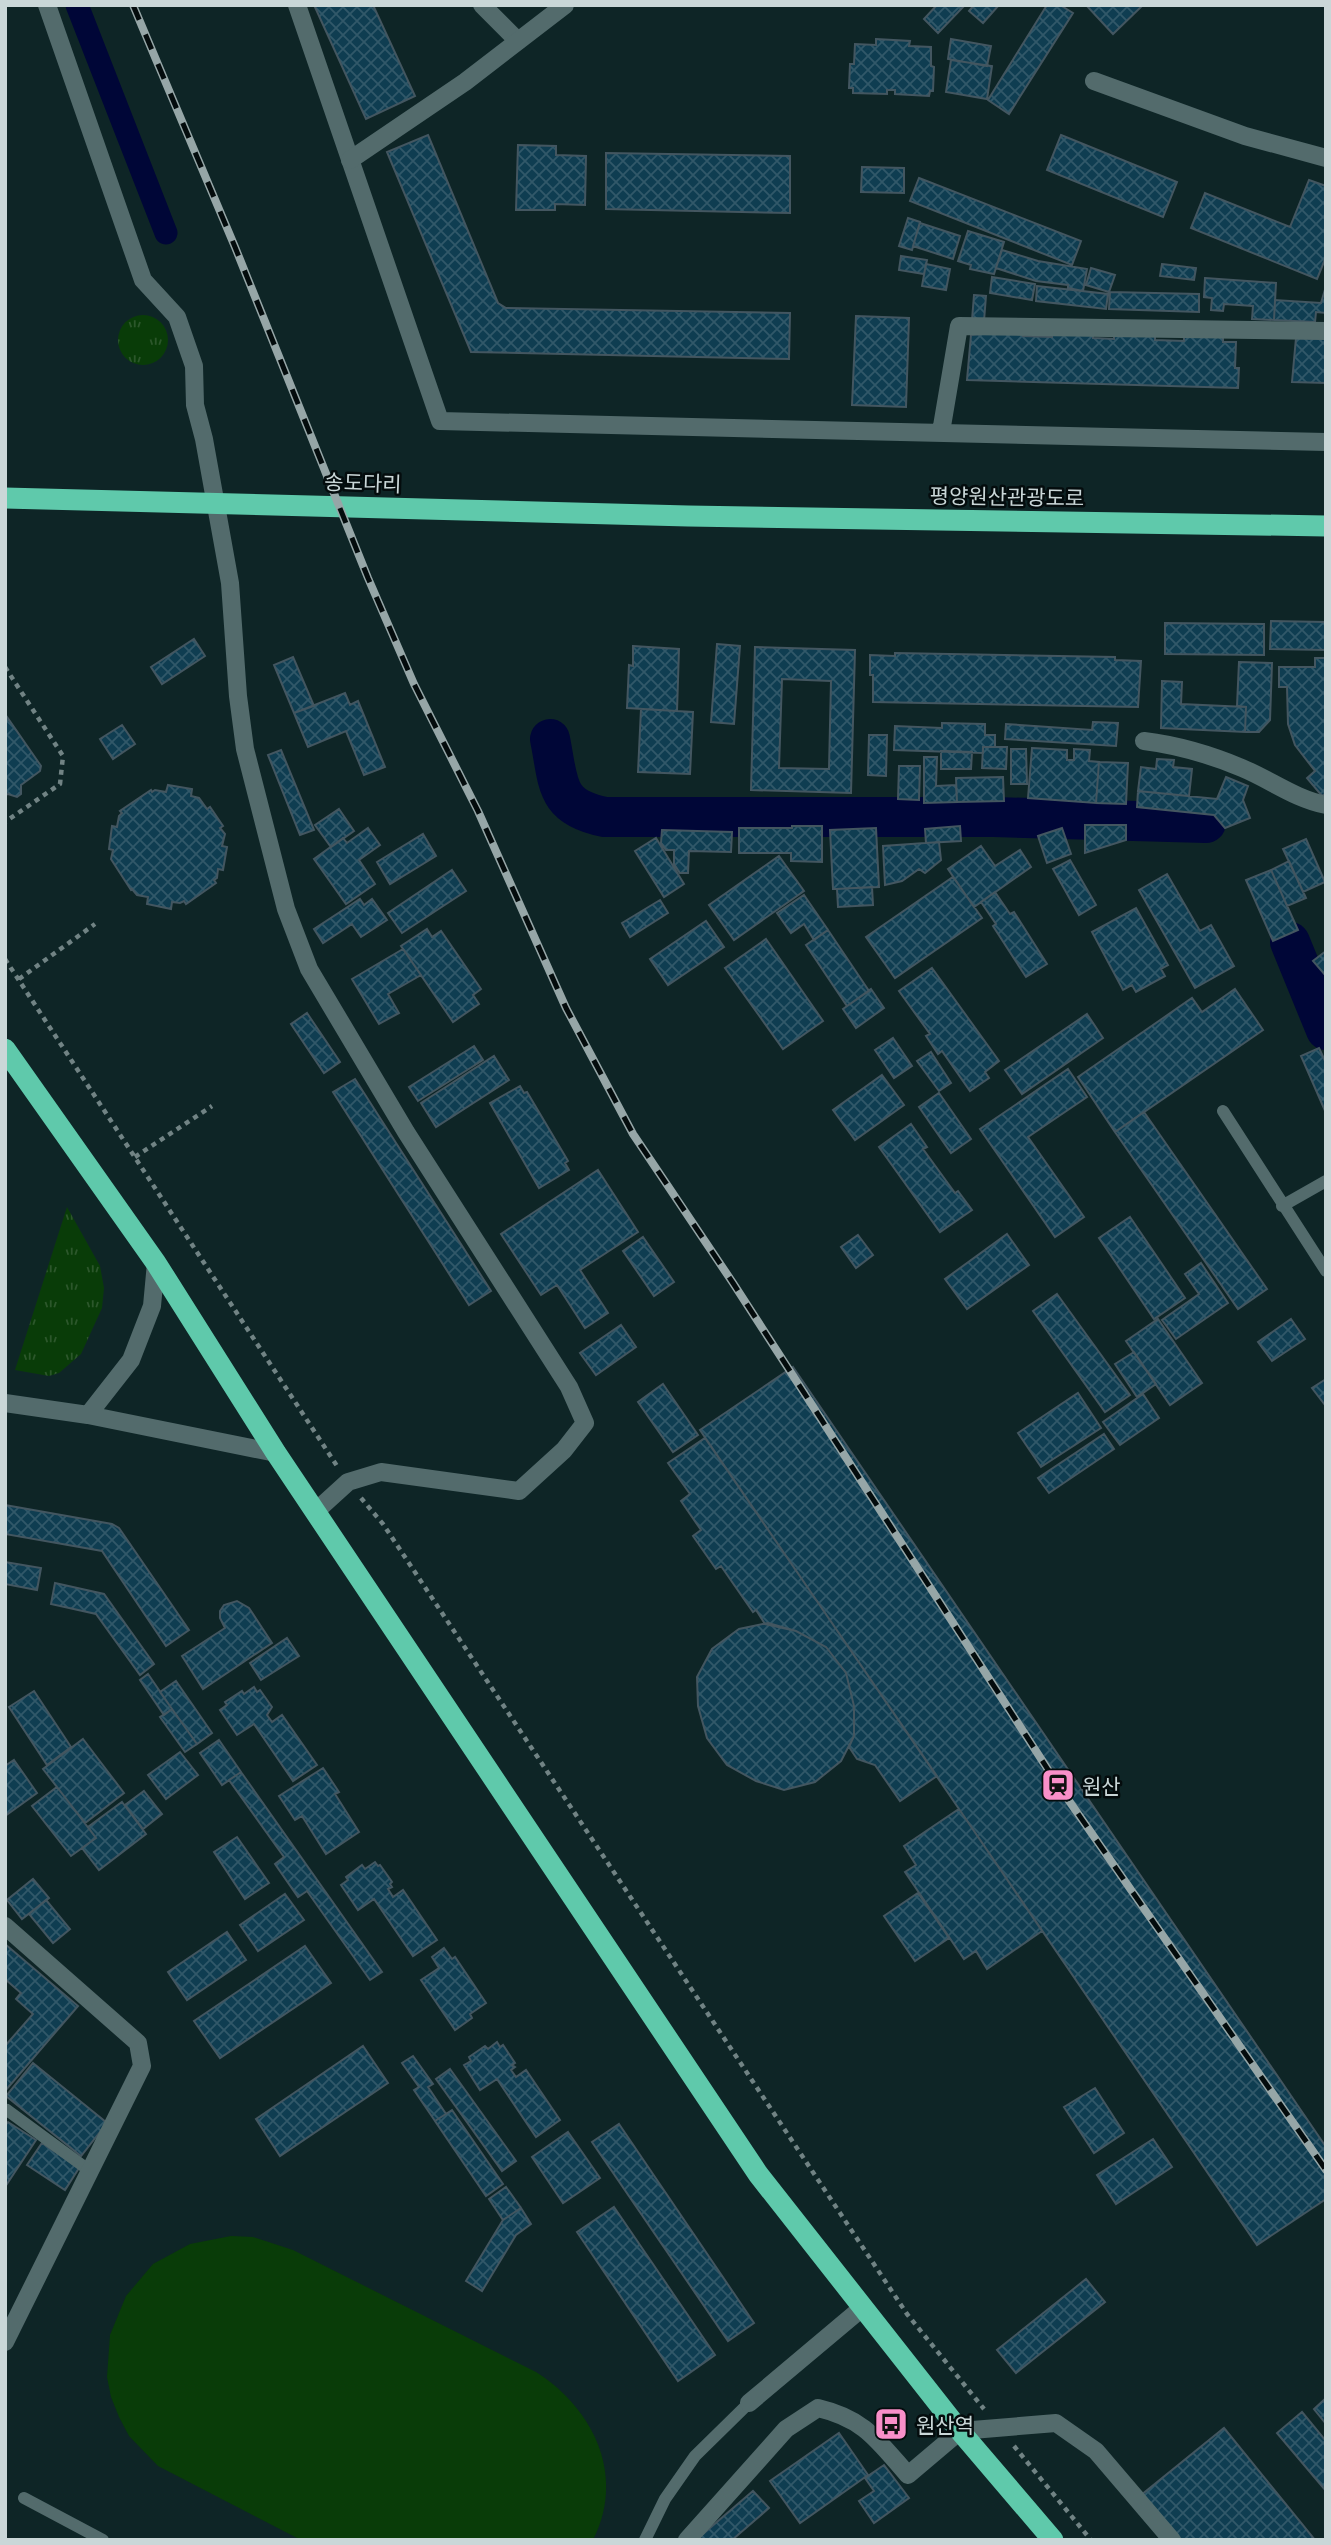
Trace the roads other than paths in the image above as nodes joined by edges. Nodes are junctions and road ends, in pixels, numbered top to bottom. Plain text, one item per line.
1 (47, 5) edge
2 (297, 5) edge
3 (482, 5) edge
4 (565, 5) edge
5 (518, 41) junction
6 (1094, 81) dead end
7 (1326, 158) edge
8 (350, 160) junction
9 (1326, 331) edge
10 (941, 432) junction
11 (1326, 442) edge
12 (5, 498) edge
13 (688, 516) joint
14 (1326, 526) edge
15 (1144, 741) dead end
16 (1326, 805) edge
17 (5, 1049) edge
18 (1223, 1111) dead end
19 (1326, 1181) edge
20 (1282, 1206) junction
21 (156, 1264) junction
22 (1326, 1271) edge
23 (5, 1403) edge
24 (88, 1415) junction
25 (276, 1453) junction
26 (315, 1512) junction
27 (5, 1926) edge
28 (5, 2112) edge
29 (90, 2171) junction
30 (862, 2308) junction
31 (5, 2342) edge
32 (749, 2403) joint
33 (960, 2431) junction
34 (24, 2498) dead end
35 (103, 2540) edge
36 (645, 2540) edge
37 (687, 2540) edge
38 (1053, 2540) edge
39 (1172, 2540) edge

1 - 26 street
2 - 8 street
3 - 5 street
4 - 5 street
5 - 8 street
6 - 7 street
8 - 10 street
9 - 10 street
10 - 11 street
12 - 13 highway, 송도다리
13 - 14 highway, 평양원산관광도로
15 - 16 street
17 - 21 highway
18 - 20 lane
19 - 20 lane
20 - 22 lane
21 - 24 street
21 - 25 highway
23 - 24 street
24 - 25 street
25 - 26 highway
26 - 30 highway
27 - 29 street
28 - 29 lane
29 - 31 street
30 - 32 street
30 - 33 highway
32 - 36 lane
33 - 37 street
33 - 38 highway
33 - 39 street
34 - 35 lane

